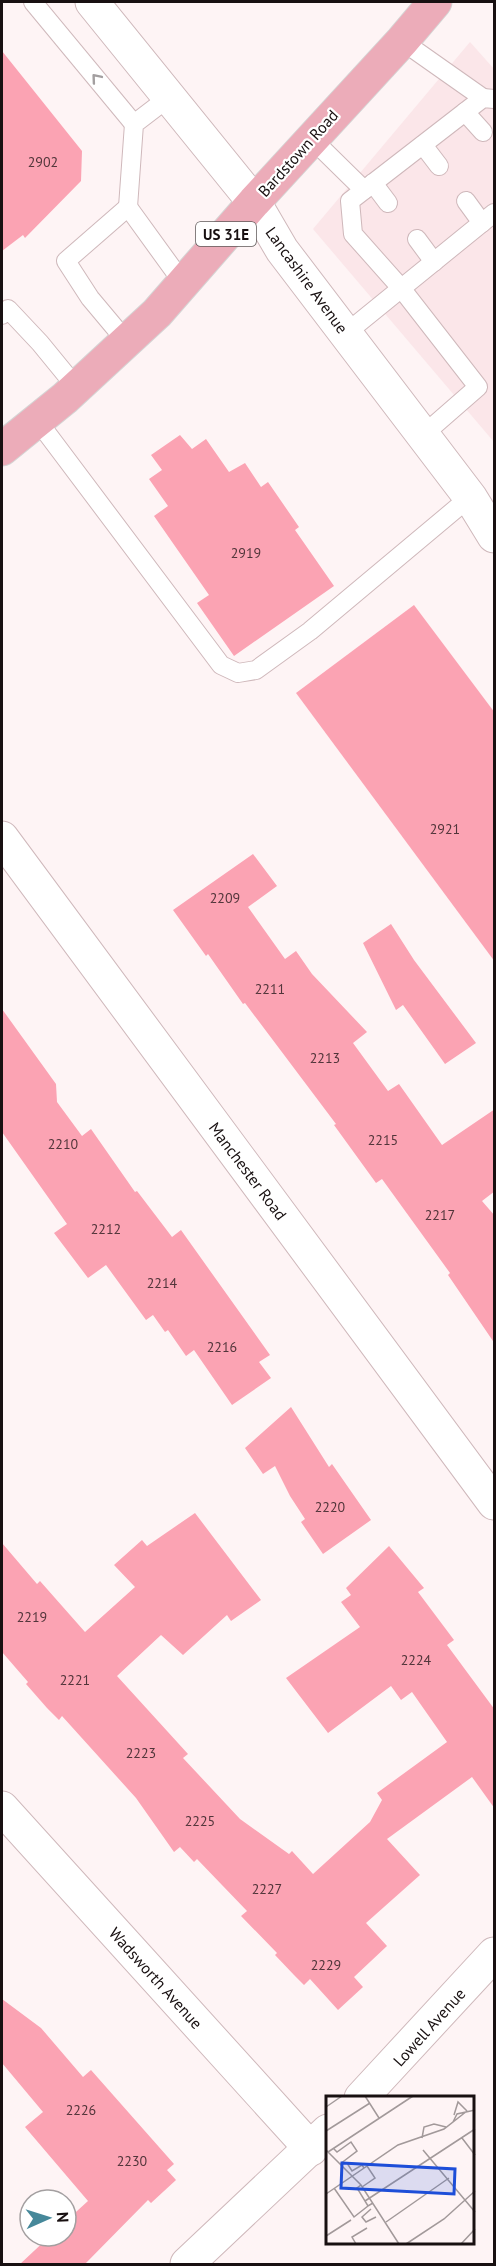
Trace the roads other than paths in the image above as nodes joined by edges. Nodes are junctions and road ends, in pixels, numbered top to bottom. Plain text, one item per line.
1 (33, 2) edge
2 (92, 2) edge
3 (435, 2) edge
4 (402, 40) junction
5 (168, 98) junction
6 (489, 99) edge
7 (465, 112) junction
8 (134, 124) junction
9 (483, 132) dead end
10 (311, 138) junction
11 (423, 145) junction
12 (439, 166) dead end
13 (368, 187) junction
14 (466, 201) dead end
15 (254, 202) junction
16 (388, 203) dead end
17 (128, 207) junction
18 (488, 218) edge
19 (417, 239) dead end
20 (434, 262) junction
21 (183, 283) junction
22 (401, 288) junction
23 (2, 315) edge
24 (345, 334) junction
25 (126, 341) junction
26 (76, 387) junction
27 (37, 420) junction
28 (423, 435) junction
29 (2, 449) edge
30 (470, 497) junction
31 (495, 536) edge
32 (2, 838) edge
33 (495, 1503) edge
34 (2, 1808) edge
35 (495, 1954) edge
36 (364, 2096) edge
37 (319, 2140) edge
38 (187, 2265) edge

8 -> 1 lane
2 - 5 street, Lancashire Avenue
3 - 4 main road, Bardstown Road / US 31E
4 - 6 lane
4 - 10 main road, Bardstown Road / US 31E
5 - 8 lane
5 - 15 street, Lancashire Avenue
6 - 7 lane
7 - 9 lane
7 - 11 lane
8 - 17 lane
10 - 13 lane
10 - 15 main road, Bardstown Road / US 31E
11 - 12 lane
11 - 13 lane
13 - 16 lane
13 - 22 lane
14 - 18 lane
15 - 21 main road, Bardstown Road / US 31E
15 - 24 street, Lancashire Avenue
17 - 21 lane
17 - 25 lane
18 - 20 lane
19 - 20 lane
20 - 22 lane
21 - 25 main road, Bardstown Road / US 31E
22 - 24 lane
22 - 28 lane
23 - 26 lane
24 - 28 street, Lancashire Avenue
25 - 26 main road, Bardstown Road / US 31E
26 - 27 main road, Bardstown Road / US 31E
27 - 29 main road, Bardstown Road / US 31E
27 - 30 lane
28 - 30 street, Lancashire Avenue
30 - 31 street, Lancashire Avenue
32 - 33 street, Manchester Road
34 - 37 street, Wadsworth Avenue
35 - 36 street, Lowell Avenue
37 - 38 street

